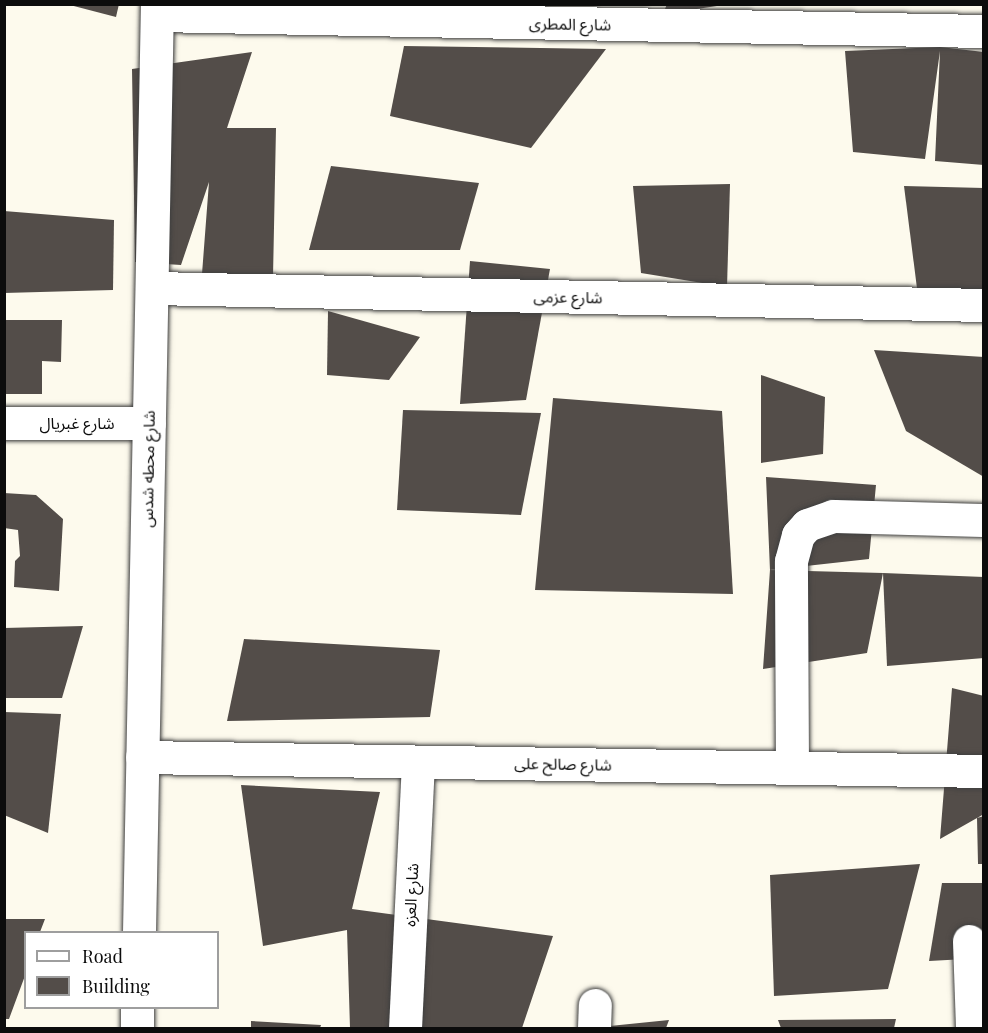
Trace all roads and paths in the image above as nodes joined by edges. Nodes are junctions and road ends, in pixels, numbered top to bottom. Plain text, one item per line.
1 (157, 10) edge
2 (537, 14) edge
3 (758, 16) edge
4 (984, 31) edge
5 (152, 288) junction
6 (984, 305) edge
7 (4, 423) edge
8 (149, 423) junction
9 (984, 520) edge
10 (142, 757) junction
11 (418, 762) junction
12 (792, 768) junction
13 (984, 771) edge
14 (139, 931) edge
15 (969, 941) dead end
16 (137, 1009) edge
17 (137, 1029) edge
18 (405, 1029) edge
19 (972, 1029) edge

1 - 2 street, شارع المطرى
1 - 5 street, شارع محطه شدس
2 - 3 street, شارع المطرى
3 - 4 street, شارع المطرى
5 - 6 street, شارع عزمى
5 - 8 street, شارع محطه شدس
7 - 8 street, شارع غبريال
8 - 10 street, شارع محطه شدس
9 - 12 street
10 - 11 street, شارع صالح على
10 - 14 street, شارع محطه شدس
11 - 12 street, شارع صالح على
11 - 18 street, شارع العزه
12 - 13 street, شارع صالح على
15 - 19 street
16 - 17 street

